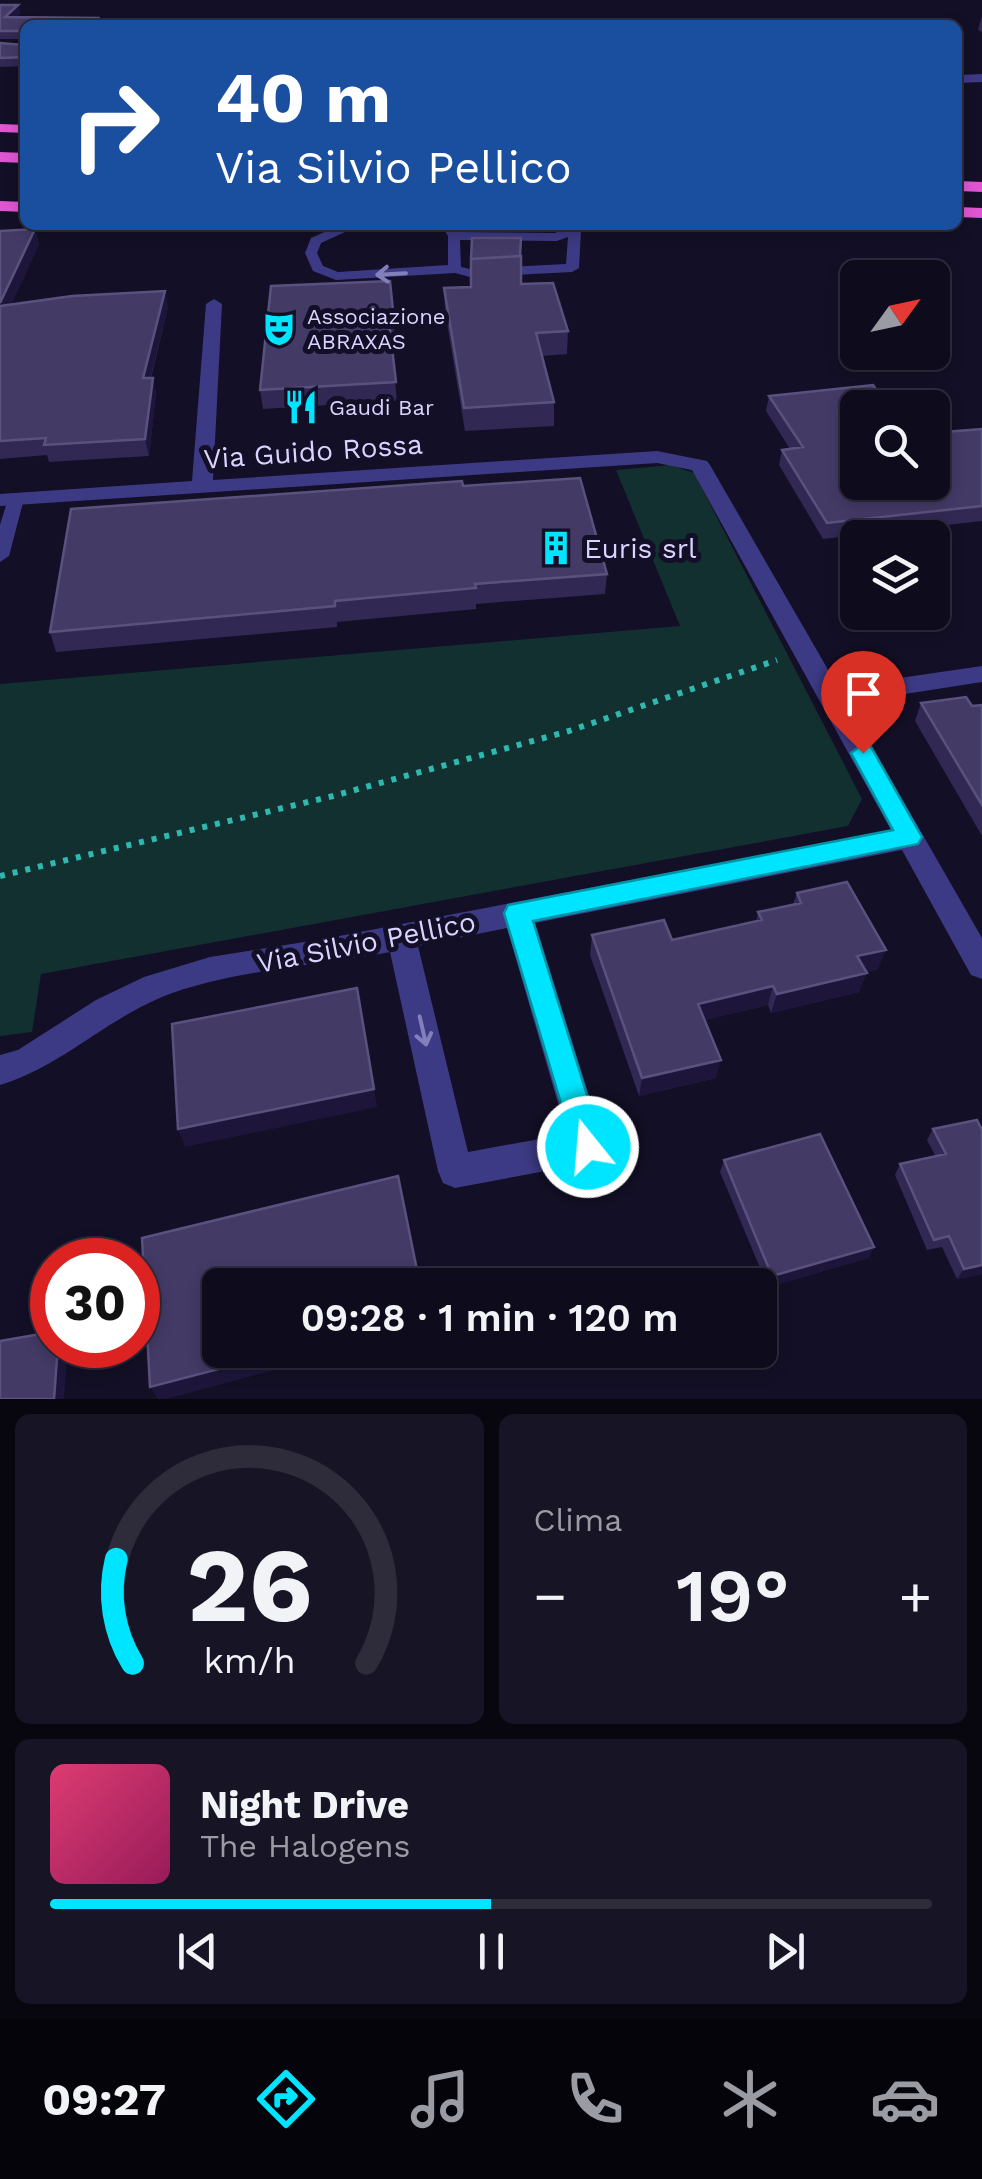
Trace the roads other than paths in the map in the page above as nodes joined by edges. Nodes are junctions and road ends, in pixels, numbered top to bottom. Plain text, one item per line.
1 (339, 230) edge
2 (447, 230) edge
3 (461, 230) edge
4 (572, 230) edge
5 (578, 230) edge
6 (455, 270) junction
7 (214, 304) dead end
8 (202, 486) junction
9 (8, 499) edge
10 (0, 556) edge
11 (982, 674) edge
12 (832, 696) junction
13 (910, 837) junction
14 (517, 913) junction
15 (401, 936) junction
16 (982, 966) edge
17 (0, 1070) edge

6 -> 1 lane
2 - 6 lane
3 - 4 lane
5 - 6 lane
7 - 8 street
8 - 9 street, Via Guido Rossa
8 - 12 street, Via Guido Rossa
9 - 10 lane
11 - 12 street
12 - 13 street
13 - 14 street, Via Silvio Pellico
13 - 16 street
14 - 15 street, Via Silvio Pellico
15 -> 14 street
15 - 17 street, Via Silvio Pellico

